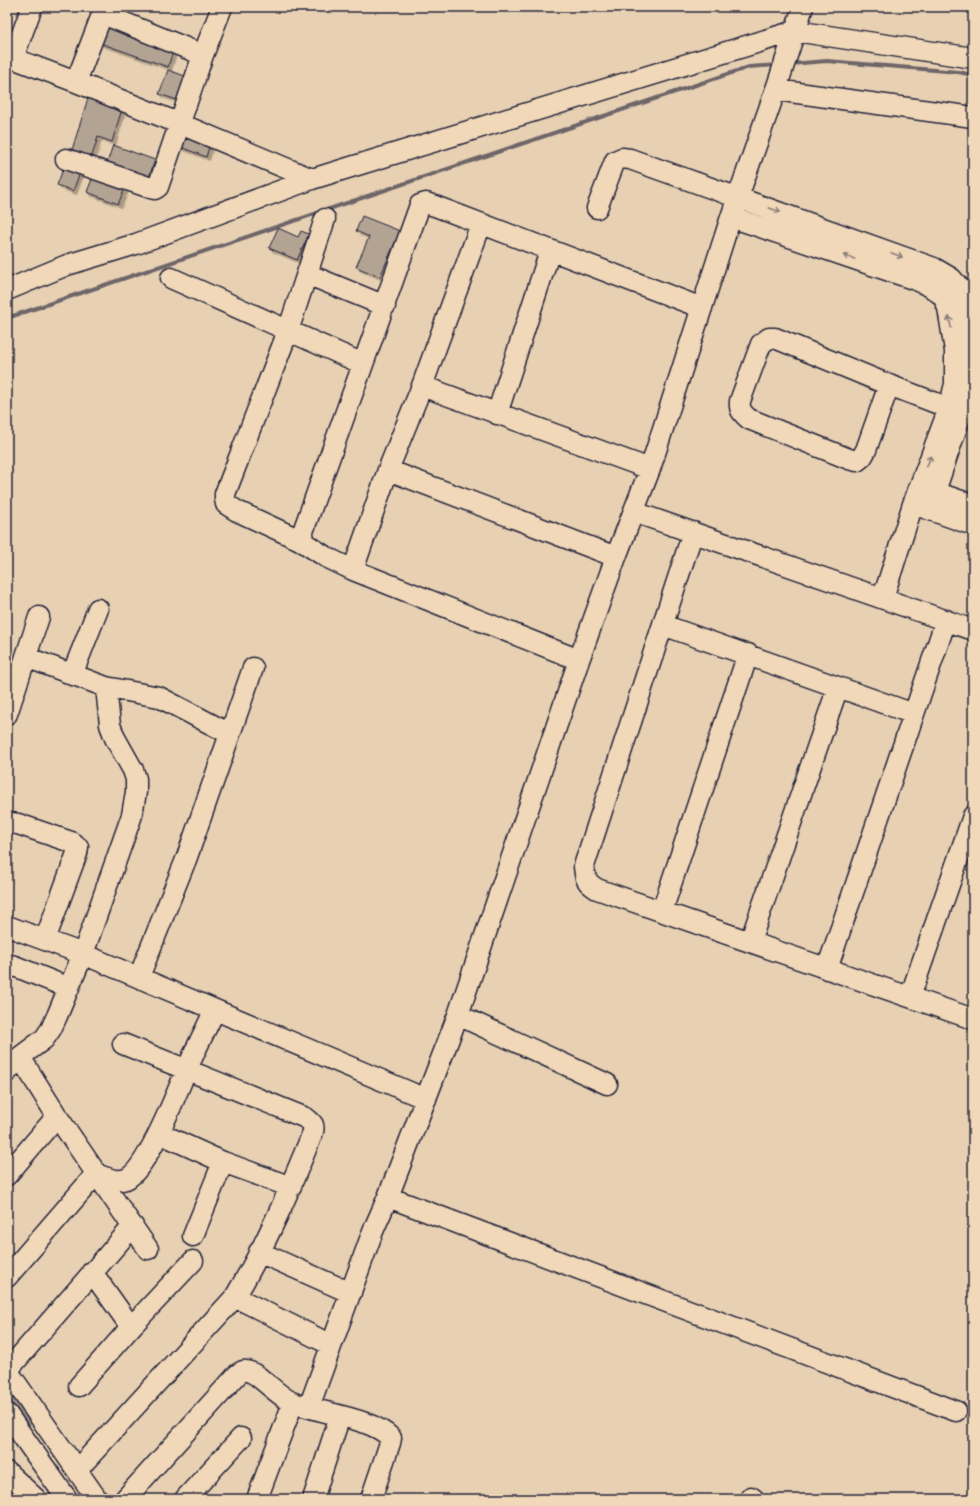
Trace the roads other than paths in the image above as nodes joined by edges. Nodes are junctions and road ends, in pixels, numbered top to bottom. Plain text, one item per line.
1 (32, 7) edge
2 (221, 7) edge
3 (803, 7) edge
4 (104, 10) edge
5 (793, 38) junction
6 (203, 55) junction
7 (10, 57) edge
8 (973, 58) edge
9 (76, 82) junction
10 (777, 87) junction
11 (973, 117) edge
12 (178, 123) junction
13 (66, 159) dead end
14 (312, 179) junction
15 (738, 197) junction
16 (597, 208) dead end
17 (731, 217) junction
18 (325, 219) dead end
19 (481, 224) junction
20 (550, 250) junction
21 (307, 274) junction
22 (171, 278) dead end
23 (7, 290) edge
24 (385, 306) junction
25 (702, 308) junction
26 (288, 331) junction
27 (966, 354) edge
28 (363, 364) junction
29 (889, 385) junction
30 (422, 386) junction
31 (949, 408) junction
32 (497, 414) junction
33 (650, 469) junction
34 (388, 470) junction
35 (924, 498) junction
36 (973, 505) edge
37 (634, 512) junction
38 (973, 525) edge
39 (693, 532) junction
40 (300, 540) junction
41 (616, 557) junction
42 (353, 570) junction
43 (883, 598) junction
44 (98, 609) dead end
45 (39, 617) dead end
46 (946, 620) junction
47 (663, 625) junction
48 (973, 630) edge
49 (748, 654) junction
50 (26, 657) junction
51 (579, 660) junction
52 (253, 668) dead end
53 (72, 675) junction
54 (106, 687) junction
55 (838, 687) junction
56 (7, 714) edge
57 (914, 714) junction
58 (230, 734) junction
59 (973, 816) edge
60 (7, 824) edge
61 (662, 911) junction
62 (7, 926) edge
63 (45, 940) junction
64 (750, 942) junction
65 (84, 954) junction
66 (7, 966) edge
67 (827, 968) junction
68 (139, 977) junction
69 (69, 988) junction
70 (910, 997) junction
71 (215, 1010) junction
72 (458, 1015) junction
73 (973, 1019) edge
74 (122, 1044) dead end
75 (20, 1057) junction
76 (187, 1069) junction
77 (7, 1072) edge
78 (607, 1084) dead end
79 (426, 1099) junction
80 (57, 1116) junction
81 (159, 1132) junction
82 (223, 1162) junction
83 (96, 1174) junction
84 (7, 1175) edge
85 (291, 1187) junction
86 (388, 1197) junction
87 (133, 1226) junction
88 (193, 1236) dead end
89 (148, 1248) dead end
90 (259, 1252) junction
91 (193, 1261) dead end
92 (92, 1272) junction
93 (7, 1277) edge
94 (351, 1293) junction
95 (234, 1297) junction
96 (131, 1327) junction
97 (331, 1345) junction
98 (7, 1371) edge
99 (79, 1386) dead end
100 (301, 1405) junction
101 (956, 1411) dead end
102 (7, 1414) edge
103 (340, 1416) junction
104 (241, 1438) dead end
105 (77, 1470) junction
106 (7, 1472) edge
107 (36, 1499) edge
108 (67, 1499) edge
109 (97, 1499) edge
110 (125, 1499) edge
111 (185, 1499) edge
112 (257, 1499) edge
113 (313, 1499) edge
114 (371, 1499) edge

1 - 7 street
2 - 6 street
3 - 5 street
4 - 6 street
4 - 9 street
5 - 8 street
5 - 10 street
5 - 14 street
6 - 12 street
7 - 9 street
9 - 12 street
10 - 11 street
10 - 15 street
12 - 13 street
12 - 14 street
14 - 23 street
15 - 16 street
15 - 17 street
15 -> 27 street
17 - 25 street
27 -> 17 street
18 - 21 street
19 - 20 street
19 - 24 street
19 - 30 street
20 - 25 street
20 - 32 street
21 - 24 street
21 - 26 street
22 - 26 street
24 - 28 street
25 - 33 street
26 - 28 street
26 - 40 street
27 - 31 street
27 - 35 street
28 - 40 street
29 - 29 street
29 - 31 street
30 - 32 street
30 - 34 street
35 -> 31 street
32 - 33 street
33 - 37 street
34 - 41 street
34 - 42 street
35 - 36 street
35 - 38 street
35 - 43 street
37 - 39 street
37 - 41 street
39 - 43 street
39 - 47 street
40 - 42 street
41 - 51 street
42 - 51 street
43 - 46 street
44 - 53 street
45 - 50 street
46 - 48 street
46 - 57 street
47 - 49 street
47 - 61 street
49 - 55 street
49 - 61 street
50 - 53 street
50 - 56 street
51 - 72 street
52 - 58 street
53 - 54 street
54 - 58 street
54 - 65 street
55 - 57 street
55 - 64 street
57 - 67 street
58 - 68 street
59 - 70 street
60 - 63 street
61 - 64 street
62 - 63 street
63 - 65 street
64 - 67 street
65 - 68 street
65 - 69 street
66 - 69 street
67 - 70 street
68 - 71 street
69 - 75 street
70 - 73 street
71 - 76 street
71 - 79 street
72 - 78 street
72 - 79 street
74 - 76 street
75 - 77 street
75 - 80 street
76 - 81 street
76 - 85 street
79 - 86 street
80 - 83 street
80 - 84 street
81 - 82 street
81 - 83 street
82 - 85 street
82 - 88 street
83 - 87 street
83 - 93 street
85 - 90 street
86 - 94 street
86 - 101 street
87 - 89 street
87 - 92 street
90 - 94 street
90 - 95 street
91 - 96 street
92 - 96 street
92 - 98 street
94 - 97 street
95 - 97 street
95 - 105 street
96 - 99 street
97 - 100 street
98 - 105 street
100 - 103 street
100 - 110 street
100 - 112 street
102 - 108 street
103 - 113 street
103 - 114 street
104 - 111 street
105 - 109 street
106 - 107 street

